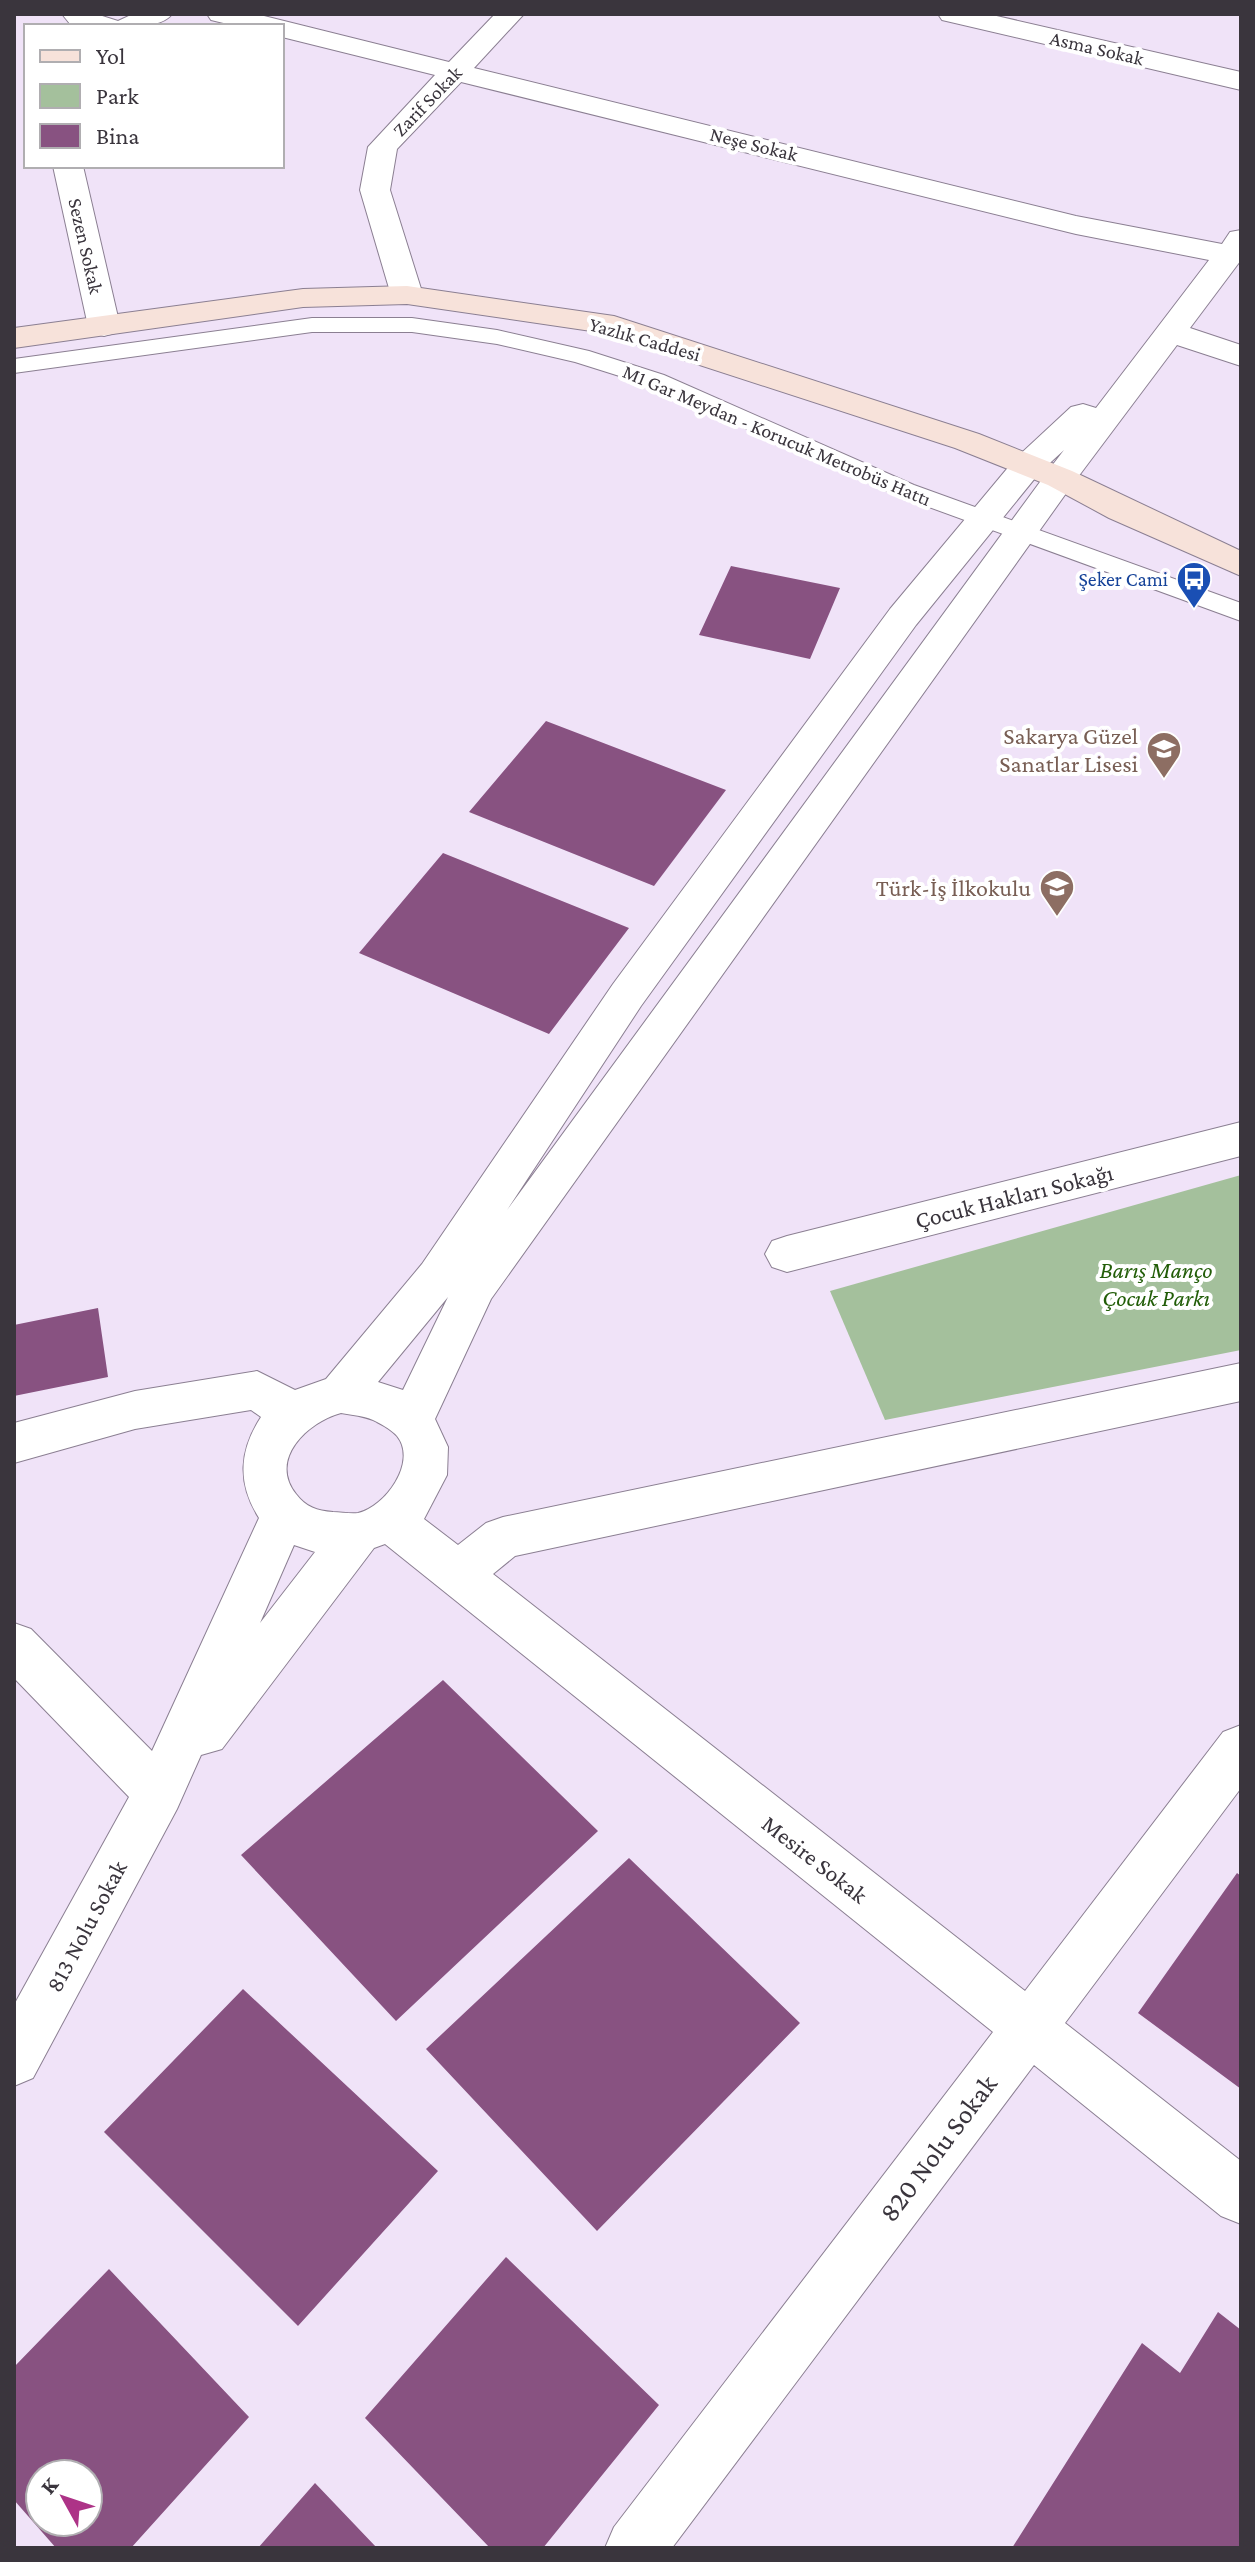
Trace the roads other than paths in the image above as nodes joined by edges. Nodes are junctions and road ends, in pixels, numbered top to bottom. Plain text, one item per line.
1 (76, 14) edge
2 (158, 14) edge
3 (221, 14) edge
4 (510, 14) edge
5 (952, 14) edge
6 (100, 24) edge
7 (131, 24) edge
8 (263, 24) edge
9 (284, 29) edge
10 (456, 70) junction
11 (1241, 81) edge
12 (68, 168) edge
13 (1234, 246) edge
14 (407, 295) junction
15 (1179, 321) junction
16 (104, 326) junction
17 (14, 338) edge
18 (1241, 356) edge
19 (14, 366) edge
20 (1044, 471) junction
21 (983, 520) junction
22 (1020, 534) junction
23 (1241, 565) edge
24 (1241, 612) edge
25 (1241, 1139) edge
26 (787, 1254) dead end
27 (1241, 1382) edge
28 (341, 1394) junction
29 (293, 1413) junction
30 (412, 1419) junction
31 (14, 1443) edge
32 (284, 1515) junction
33 (373, 1527) junction
34 (457, 1574) junction
35 (14, 1645) edge
36 (1241, 1748) edge
37 (159, 1792) junction
38 (1029, 2028) junction
39 (14, 2059) edge
40 (1241, 2196) edge
41 (635, 2548) edge

1 - 6 street
2 - 7 street
3 - 8 street
4 - 10 street, Zarif Sokak
5 - 11 street, Asma Sokak
9 - 10 street, Neşe Sokak
10 - 13 street, Neşe Sokak
10 - 14 street, Zarif Sokak
12 - 16 street, Sezen Sokak
13 - 15 street
14 - 16 main road, Yazlık Caddesi
14 - 20 main road, Yazlık Caddesi
15 - 18 street
15 - 20 street
16 - 17 main road, Yazlık Caddesi
19 - 21 lane, M1 Gar Meydan - Korucuk Metrobüs Hattı
20 - 21 street
20 - 22 street
20 - 23 main road, Yazlık Caddesi
21 - 22 lane, M1 Gar Meydan - Korucuk Metrobüs Hattı
21 - 28 street
22 - 24 lane, M1 Gar Meydan - Korucuk Metrobüs Hattı
22 - 30 street
25 - 26 street, Çocuk Hakları Sokağı
27 - 34 street
28 - 29 street
28 - 30 street
29 - 31 street
29 - 32 street
30 - 33 street
32 - 33 street
32 - 37 street
33 - 34 street, Mesire Sokak
33 - 37 street
34 - 38 street, Mesire Sokak
35 - 37 street
36 - 38 street, 820 Nolu Sokak
37 - 39 street, 813 Nolu Sokak
38 - 40 street, Mesire Sokak
38 - 41 street, 820 Nolu Sokak

